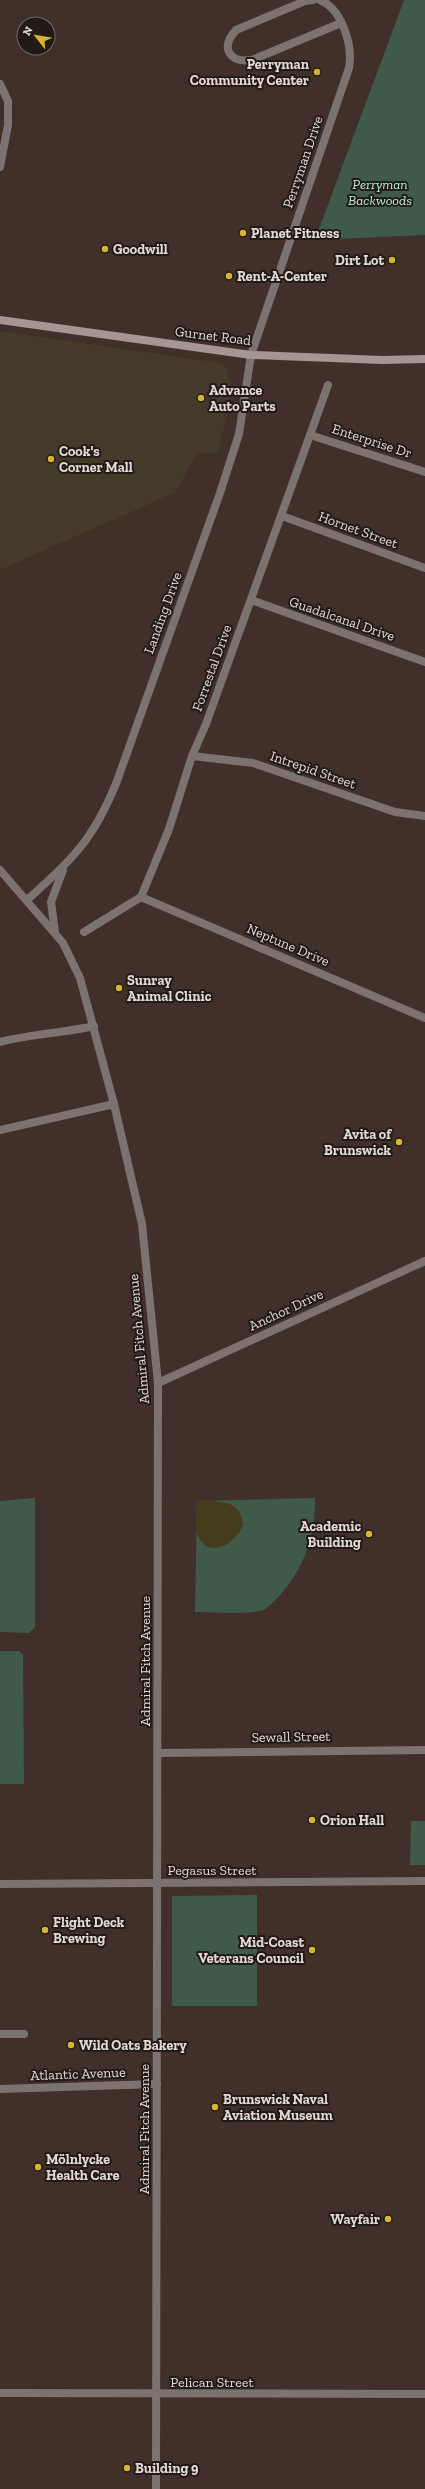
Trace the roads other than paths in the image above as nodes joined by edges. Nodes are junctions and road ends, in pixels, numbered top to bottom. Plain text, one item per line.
1 (313, 0) edge
2 (320, 0) edge
3 (341, 23) junction
4 (0, 84) edge
5 (0, 167) edge
6 (0, 320) edge
7 (251, 355) junction
8 (425, 359) edge
9 (328, 385) dead end
10 (310, 435) junction
11 (425, 472) edge
12 (282, 516) junction
13 (425, 568) edge
14 (251, 600) junction
15 (425, 662) edge
16 (192, 756) junction
17 (425, 816) edge
18 (65, 865) junction
19 (0, 870) edge
20 (141, 897) junction
21 (27, 900) junction
22 (84, 932) dead end
23 (55, 933) junction
24 (425, 1018) edge
25 (94, 1026) junction
26 (0, 1042) edge
27 (114, 1104) junction
28 (0, 1130) edge
29 (425, 1261) edge
30 (158, 1383) junction
31 (425, 1750) edge
32 (158, 1753) junction
33 (425, 1881) edge
34 (156, 1883) junction
35 (0, 1884) edge
36 (0, 2034) edge
37 (24, 2034) dead end
38 (156, 2084) junction
39 (0, 2089) edge
40 (0, 2393) edge
41 (425, 2394) edge
42 (158, 2395) junction
43 (156, 2489) edge

1 - 3 street
2 - 3 street, Perryman Drive
3 - 7 street, Perryman Drive
4 - 5 street
6 - 7 main road, Gurnet Road
7 - 8 main road, Gurnet Road
7 - 18 street, Landing Drive
9 - 10 street, Forrestal Drive
10 - 11 street, Enterprise Dr
10 - 12 street, Forrestal Drive
12 - 13 street, Hornet Street
12 - 14 street, Forrestal Drive
14 - 15 street, Guadalcanal Drive
14 - 16 street, Forrestal Drive
16 - 17 street, Intrepid Street
16 - 20 street, Forrestal Drive
18 - 21 street, Landing Drive
18 - 23 street, Landing Drive
19 - 21 street, Admiral Fitch Avenue
20 - 22 street
20 - 24 street, Neptune Drive
21 - 23 street, Admiral Fitch Avenue
23 - 25 street, Admiral Fitch Avenue
25 - 26 street
25 - 27 street, Admiral Fitch Avenue
27 - 28 street
27 - 30 street, Admiral Fitch Avenue
29 - 30 street, Anchor Drive
30 - 32 street, Admiral Fitch Avenue
31 - 32 street, Sewall Street
32 - 34 street, Admiral Fitch Avenue
33 - 34 street, Pegasus Street
34 - 35 street, Pegasus Street
34 - 38 street, Admiral Fitch Avenue
36 - 37 street
38 - 39 street, Atlantic Avenue
38 - 42 street, Admiral Fitch Avenue
40 - 42 street, Pelican Street
41 - 42 street, Pelican Street
42 - 43 street, Admiral Fitch Avenue

